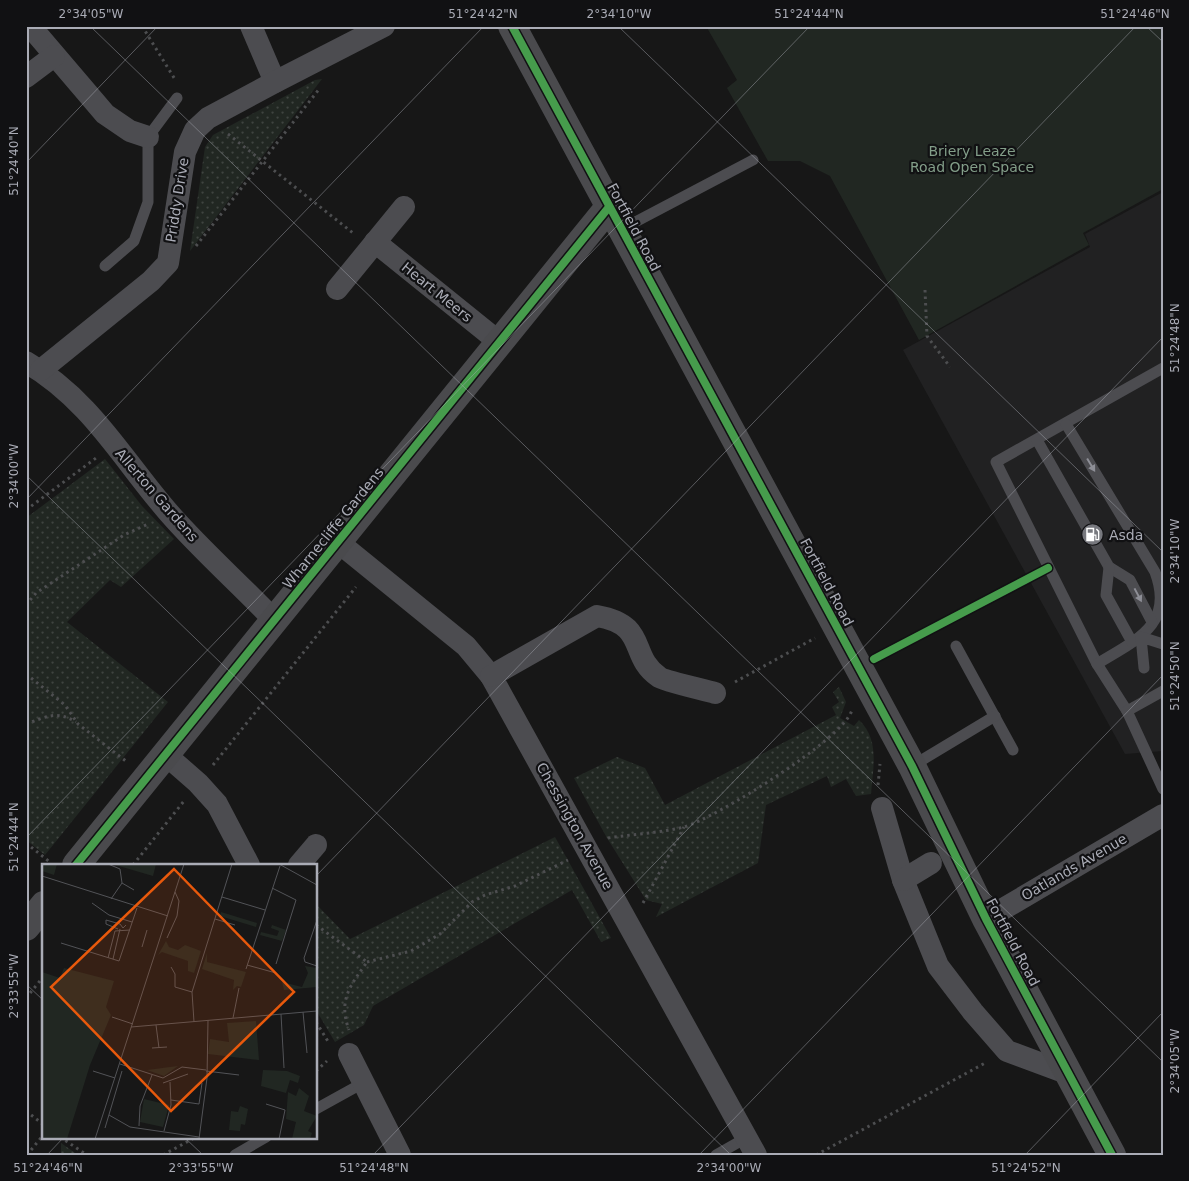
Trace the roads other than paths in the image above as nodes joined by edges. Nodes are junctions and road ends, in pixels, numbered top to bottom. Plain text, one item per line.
1 (30, 26) edge
2 (251, 26) edge
3 (384, 26) edge
4 (512, 26) edge
5 (54, 56) junction
6 (26, 77) edge
7 (275, 82) junction
8 (177, 98) dead end
9 (148, 137) junction
10 (753, 160) dead end
11 (404, 207) dead end
12 (615, 218) junction
13 (375, 242) junction
14 (105, 266) dead end
15 (337, 289) dead end
16 (499, 342) junction
17 (32, 368) edge
18 (1163, 368) edge
19 (1066, 424) junction
20 (1037, 440) junction
21 (338, 542) junction
22 (1109, 567) junction
23 (1158, 616) edge
24 (274, 620) junction
25 (1137, 640) junction
26 (1163, 644) edge
27 (956, 646) dead end
28 (1097, 664) junction
29 (1144, 668) dead end
30 (491, 676) junction
31 (1163, 691) edge
32 (715, 693) road end
33 (1127, 710) junction
34 (995, 716) junction
35 (1013, 750) dead end
36 (166, 755) junction
37 (912, 766) junction
38 (1163, 789) edge
39 (882, 808) dead end
40 (1163, 815) edge
41 (316, 845) dead end
42 (931, 863) dead end
43 (77, 864) edge
44 (248, 864) edge
45 (301, 864) edge
46 (903, 880) junction
47 (42, 907) edge
48 (986, 919) junction
49 (26, 927) edge
50 (349, 1054) road end
51 (1069, 1074) junction
52 (363, 1083) junction
53 (318, 1108) edge
54 (264, 1138) edge
55 (751, 1146) edge
56 (235, 1155) edge
57 (400, 1155) edge
58 (716, 1155) edge
59 (1112, 1155) edge

1 - 5 street
2 - 7 street
3 - 7 street, Priddy Drive
4 - 12 street, Fortfield Road
5 - 6 street
5 - 9 street
7 - 17 street, Priddy Drive
8 - 9 lane
9 - 14 lane
10 - 12 lane
11 - 13 street
12 - 16 street, Wharnecliffe Gardens
12 - 37 street, Fortfield Road
13 - 15 street
13 - 16 street, Heart Meers
16 - 21 street, Wharnecliffe Gardens
17 - 24 street, Allerton Gardens
18 - 19 lane
19 - 20 lane
19 -> 23 lane
20 - 22 lane
20 - 28 lane
21 - 24 street, Wharnecliffe Gardens
21 - 30 street, Chessington Avenue
22 -> 23 lane
22 - 25 lane
23 - 25 lane
24 - 36 street, Wharnecliffe Gardens
25 - 26 lane
25 - 28 lane
25 - 29 lane
27 - 34 lane
28 - 33 lane
30 - 32 street
30 - 55 street, Chessington Avenue
31 - 33 lane
33 - 38 lane
34 - 35 lane
34 - 37 lane
36 - 43 street, Wharnecliffe Gardens
36 - 44 street
37 - 48 street, Fortfield Road
39 - 46 street
40 - 48 street, Oatlands Avenue
41 - 45 street
42 - 46 street
46 - 51 street
47 - 49 street
48 - 51 street, Fortfield Road
50 - 52 street
51 - 59 street, Fortfield Road
52 - 53 lane
52 - 57 street
54 - 56 lane
55 - 58 lane

